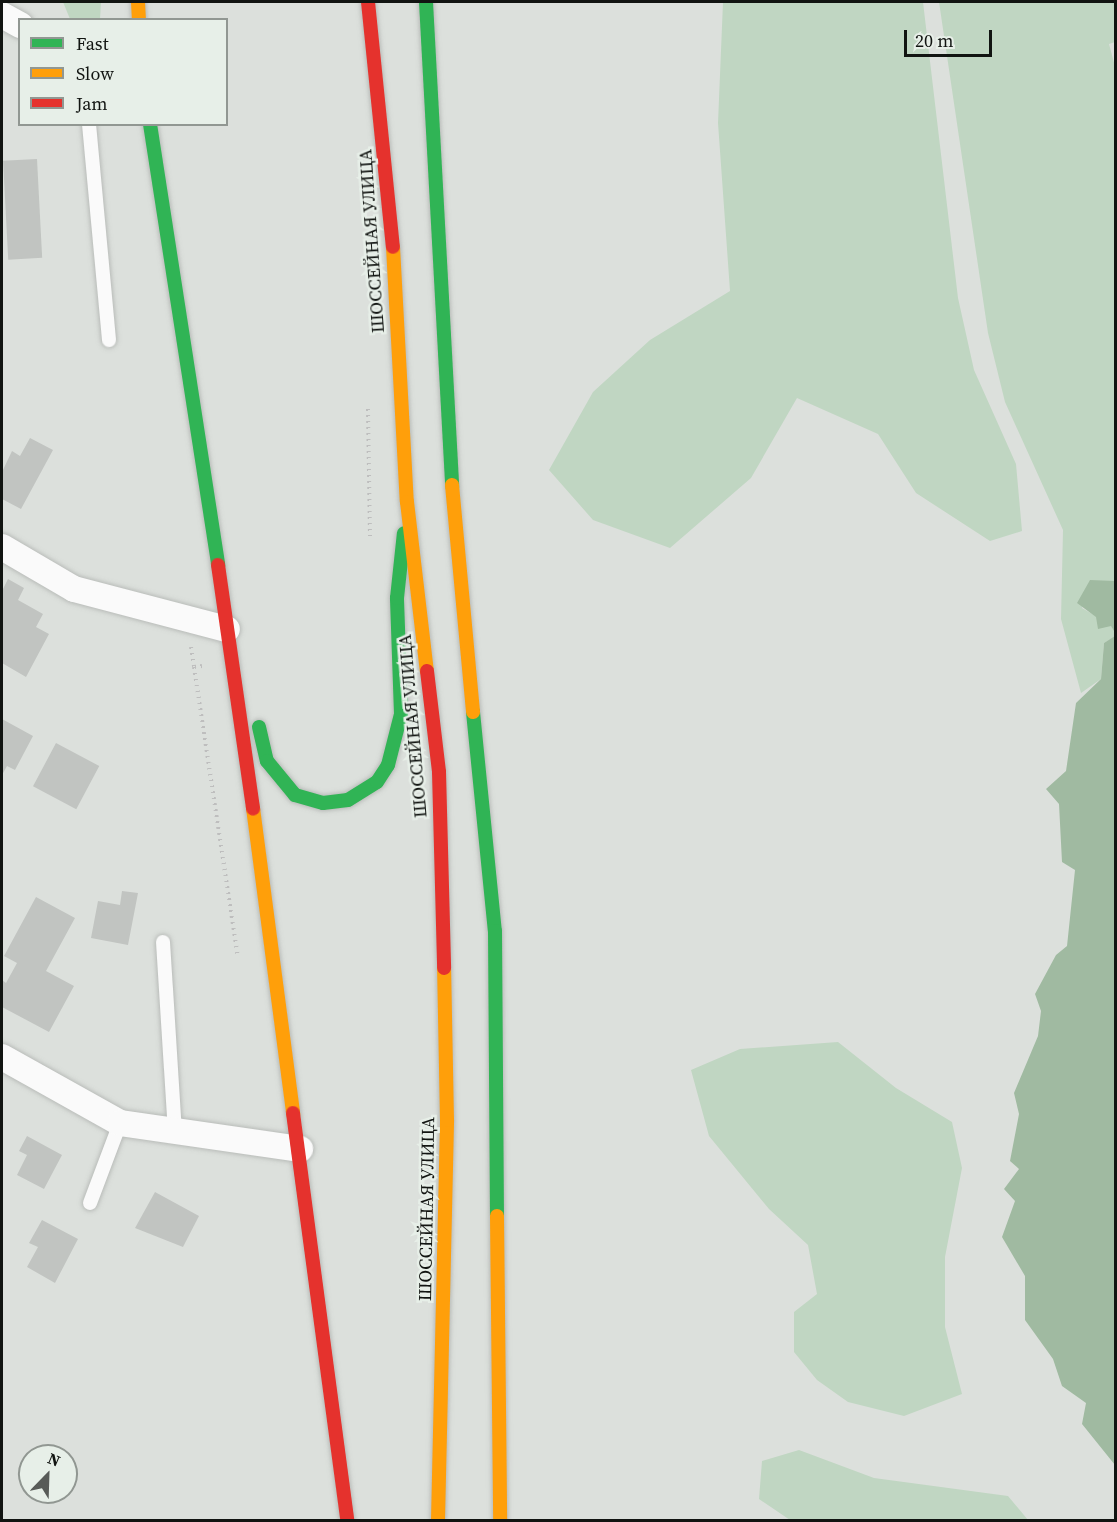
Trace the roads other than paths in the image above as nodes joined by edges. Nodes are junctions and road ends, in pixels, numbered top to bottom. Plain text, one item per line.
1 (138, 2) edge
2 (368, 2) edge
3 (426, 2) edge
4 (2, 15) edge
5 (139, 18) edge
6 (18, 24) edge
7 (89, 126) edge
8 (150, 126) edge
9 (109, 340) dead end
10 (407, 502) junction
11 (2, 547) edge
12 (227, 629) junction
13 (238, 694) junction
14 (164, 942) dead end
15 (2, 1057) edge
16 (120, 1123) junction
17 (175, 1131) junction
18 (300, 1149) junction
19 (90, 1203) dead end
20 (347, 1521) edge
21 (438, 1521) edge
22 (500, 1521) edge

1 - 5 main road
2 - 10 main road, ШОССЕЙНАЯ УЛИЦА
3 - 22 main road
4 - 6 street
7 - 9 lane
8 - 12 main road
10 - 13 main road
10 - 21 main road, ШОССЕЙНАЯ УЛИЦА
11 - 12 street
12 - 13 main road
13 - 18 main road
14 - 17 lane
15 - 16 street
16 - 17 street
16 - 19 lane
17 - 18 street
18 - 20 main road

